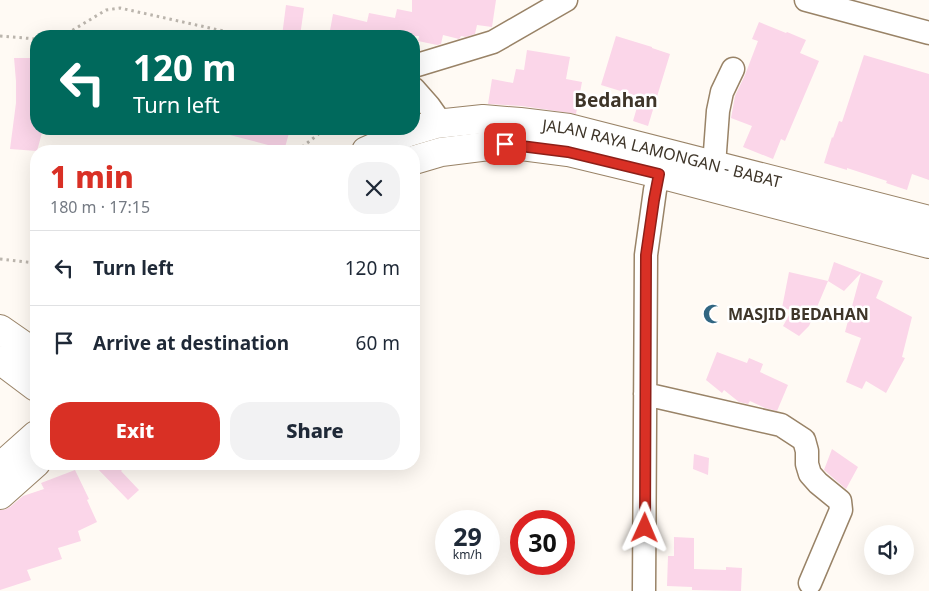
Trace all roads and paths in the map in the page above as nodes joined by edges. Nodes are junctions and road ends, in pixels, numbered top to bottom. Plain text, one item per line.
1 (566, 0) edge
2 (806, 0) edge
3 (71, 30) edge
4 (219, 30) edge
5 (929, 33) edge
6 (0, 36) edge
7 (30, 38) edge
8 (420, 64) edge
9 (733, 69) dead end
10 (420, 96) edge
11 (440, 123) junction
12 (420, 129) edge
13 (317, 135) edge
14 (402, 135) edge
15 (304, 145) edge
16 (380, 145) edge
17 (420, 158) edge
18 (714, 165) junction
19 (659, 174) junction
20 (929, 220) edge
21 (929, 244) edge
22 (0, 259) edge
23 (30, 262) edge
24 (0, 330) edge
25 (30, 350) edge
26 (0, 360) edge
27 (30, 382) edge
28 (646, 394) junction
29 (30, 440) edge
30 (0, 467) edge
31 (30, 468) edge
32 (0, 495) edge
33 (810, 584) dead end
34 (644, 591) edge

1 - 8 street
2 - 5 street
3 - 4 path
6 - 7 path
9 - 18 street
10 - 11 street
11 - 12 highway, JALAN RAYA LAMONGAN - BABAT
11 - 18 highway, JALAN RAYA LAMONGAN - BABAT
13 - 15 path
14 - 16 highway, JALAN RAYA LAMONGAN - BABAT
17 - 19 highway, JALAN RAYA LAMONGAN - BABAT
18 - 20 highway, JALAN RAYA LAMONGAN - BABAT
19 - 21 highway, JALAN RAYA LAMONGAN - BABAT
19 - 28 street
22 - 23 path
24 - 25 highway
26 - 27 highway
28 - 33 street
28 - 34 street
29 - 30 highway
31 - 32 highway

